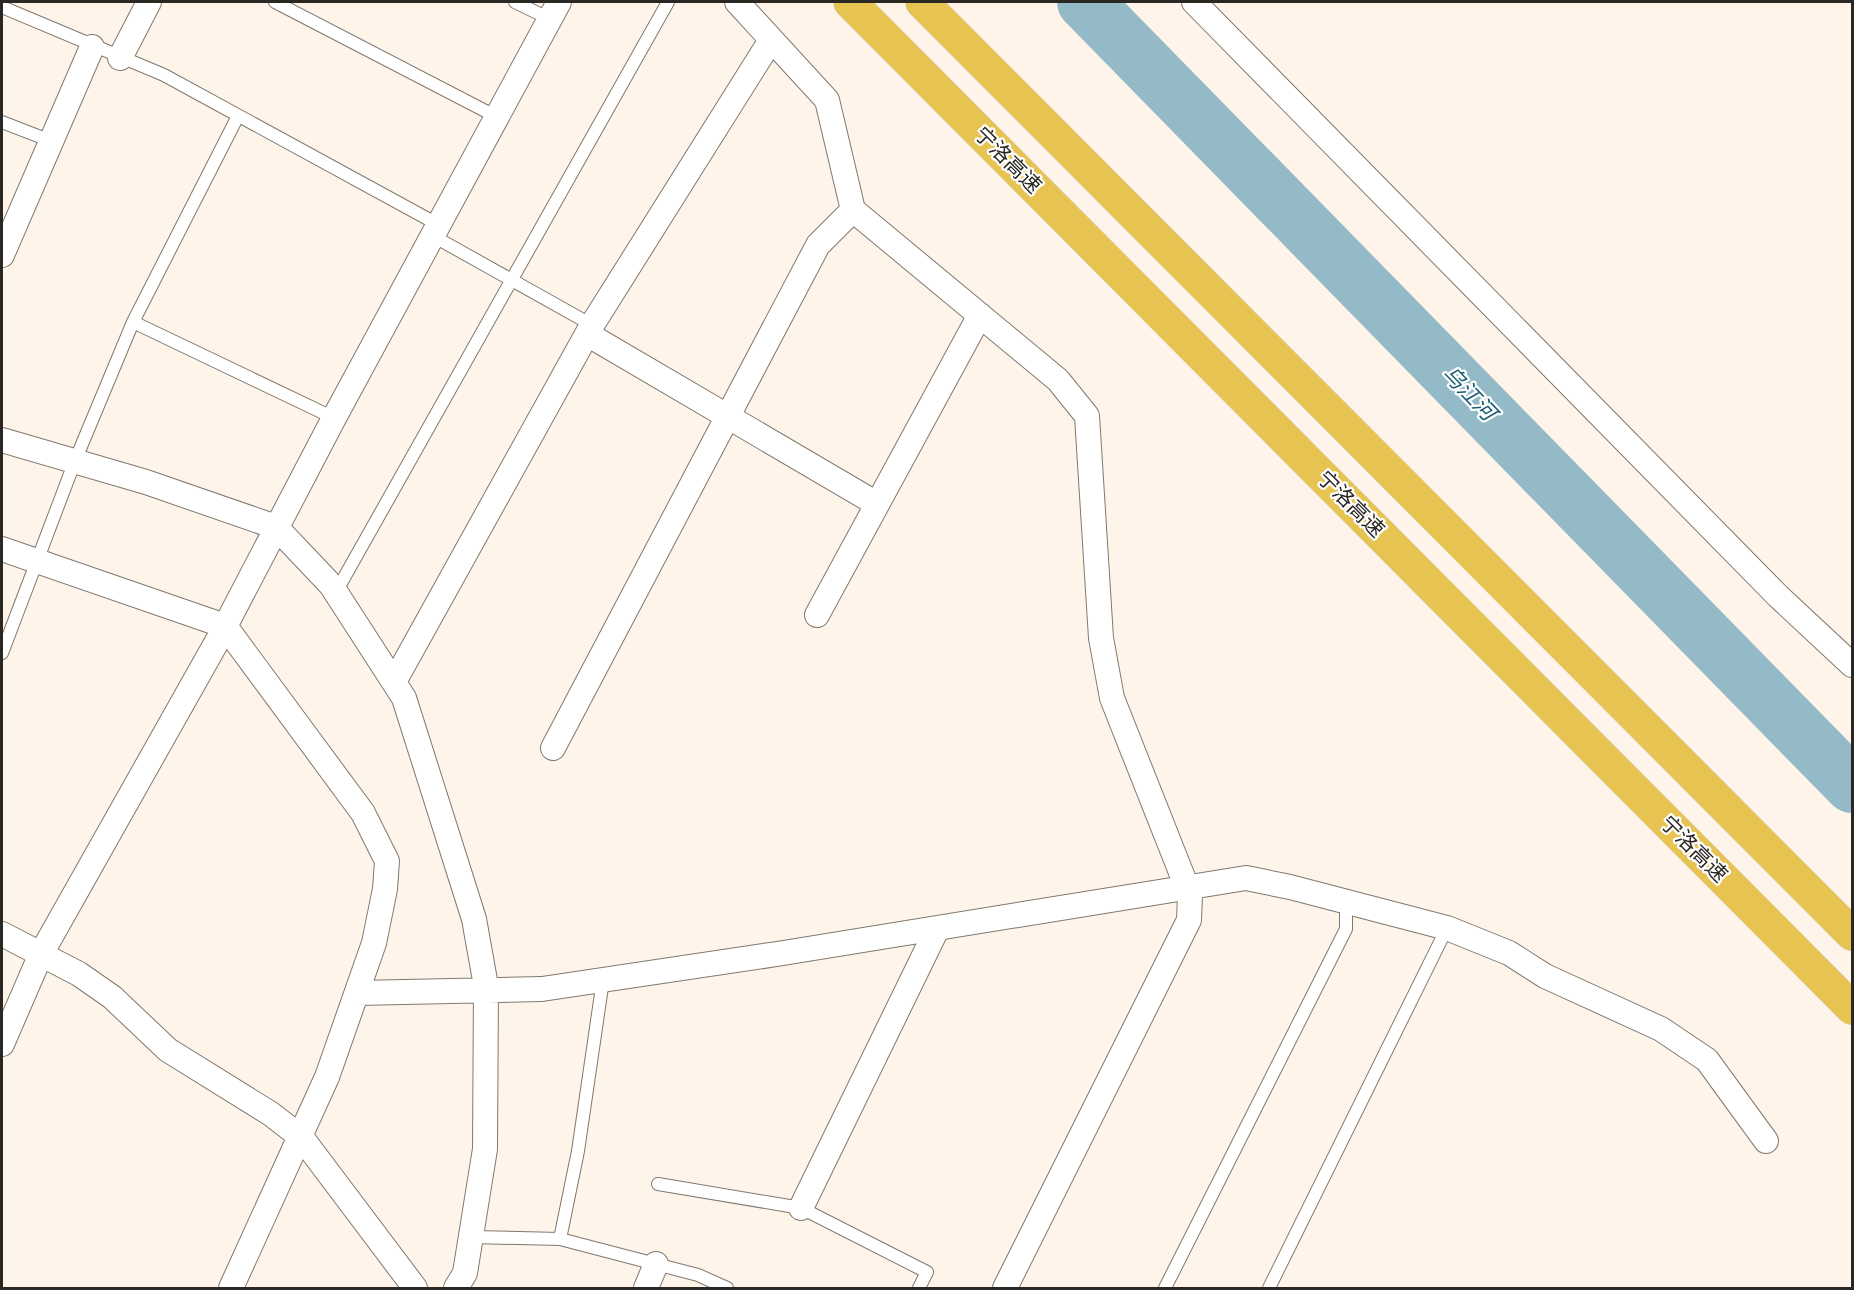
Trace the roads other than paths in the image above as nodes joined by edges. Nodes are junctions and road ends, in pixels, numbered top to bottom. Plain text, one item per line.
1 (149, 2) edge
2 (275, 2) edge
3 (515, 2) edge
4 (668, 2) edge
5 (737, 2) edge
6 (850, 2) edge
7 (922, 2) edge
8 (1194, 2) edge
9 (2, 7) edge
10 (555, 10) edge
11 (771, 40) junction
12 (92, 47) junction
13 (120, 58) junction
14 (238, 116) junction
15 (497, 117) junction
16 (2, 122) edge
17 (51, 141) junction
18 (853, 210) junction
19 (7, 230) edge
20 (436, 230) junction
21 (2, 255) edge
22 (512, 280) junction
23 (980, 315) junction
24 (133, 322) junction
25 (589, 329) junction
26 (728, 417) junction
27 (334, 418) junction
28 (2, 440) edge
29 (75, 461) junction
30 (877, 504) junction
31 (276, 527) junction
32 (2, 549) edge
33 (37, 561) junction
34 (336, 592) junction
35 (817, 615) dead end
36 (225, 626) junction
37 (2, 653) edge
38 (1852, 665) edge
39 (394, 682) junction
40 (553, 748) dead end
41 (1187, 887) junction
42 (1346, 902) junction
43 (1447, 928) junction
44 (937, 929) junction
45 (2, 934) edge
46 (1852, 934) edge
47 (41, 954) junction
48 (603, 980) junction
49 (486, 990) junction
50 (357, 993) junction
51 (1852, 1008) edge
52 (2, 1044) edge
53 (302, 1138) junction
54 (1766, 1141) dead end
55 (658, 1184) dead end
56 (801, 1208) junction
57 (471, 1237) junction
58 (560, 1239) junction
59 (656, 1264) junction
60 (231, 1288) edge
61 (415, 1288) edge
62 (456, 1288) edge
63 (646, 1288) edge
64 (727, 1288) edge
65 (919, 1288) edge
66 (1005, 1288) edge
67 (1165, 1288) edge
68 (1269, 1288) edge

1 - 13 street
2 - 15 lane
3 - 10 lane
4 - 22 lane
5 - 11 street
6 - 51 highway, 宁洛高速
7 - 46 highway
8 - 38 street
9 - 12 lane
10 - 15 street
11 - 18 street
11 - 25 street
12 - 13 lane
12 - 17 street
13 - 14 lane
14 - 20 lane
14 - 24 lane
15 - 20 street
16 - 17 lane
17 - 19 street
18 - 23 street
18 - 26 street
19 - 21 street
20 - 22 lane
20 - 27 street
22 - 25 lane
22 - 34 lane
23 - 30 street
23 - 41 street
24 - 27 lane
24 - 29 lane
25 - 26 street
25 - 39 street
26 - 30 street
26 - 40 street
27 - 31 street
28 - 29 street
29 - 31 street
29 - 33 lane
30 - 35 street
31 - 34 street
31 - 36 street
32 - 33 street
33 - 36 street
33 - 37 lane
34 - 39 street
36 - 47 street
36 - 50 street
39 - 49 street
41 - 42 street
41 - 44 street
41 - 66 street
42 - 43 street
42 - 67 lane
43 - 54 street
43 - 68 lane
44 - 48 street
44 - 56 street
45 - 47 street
47 - 52 street
47 - 53 street
48 - 49 street
48 - 58 lane
49 - 50 street
49 - 57 street
50 - 53 street
53 - 60 street
53 - 61 street
55 - 56 lane
56 - 65 lane
57 - 58 lane
57 - 62 street
58 - 59 lane
59 - 63 street
59 - 64 lane

